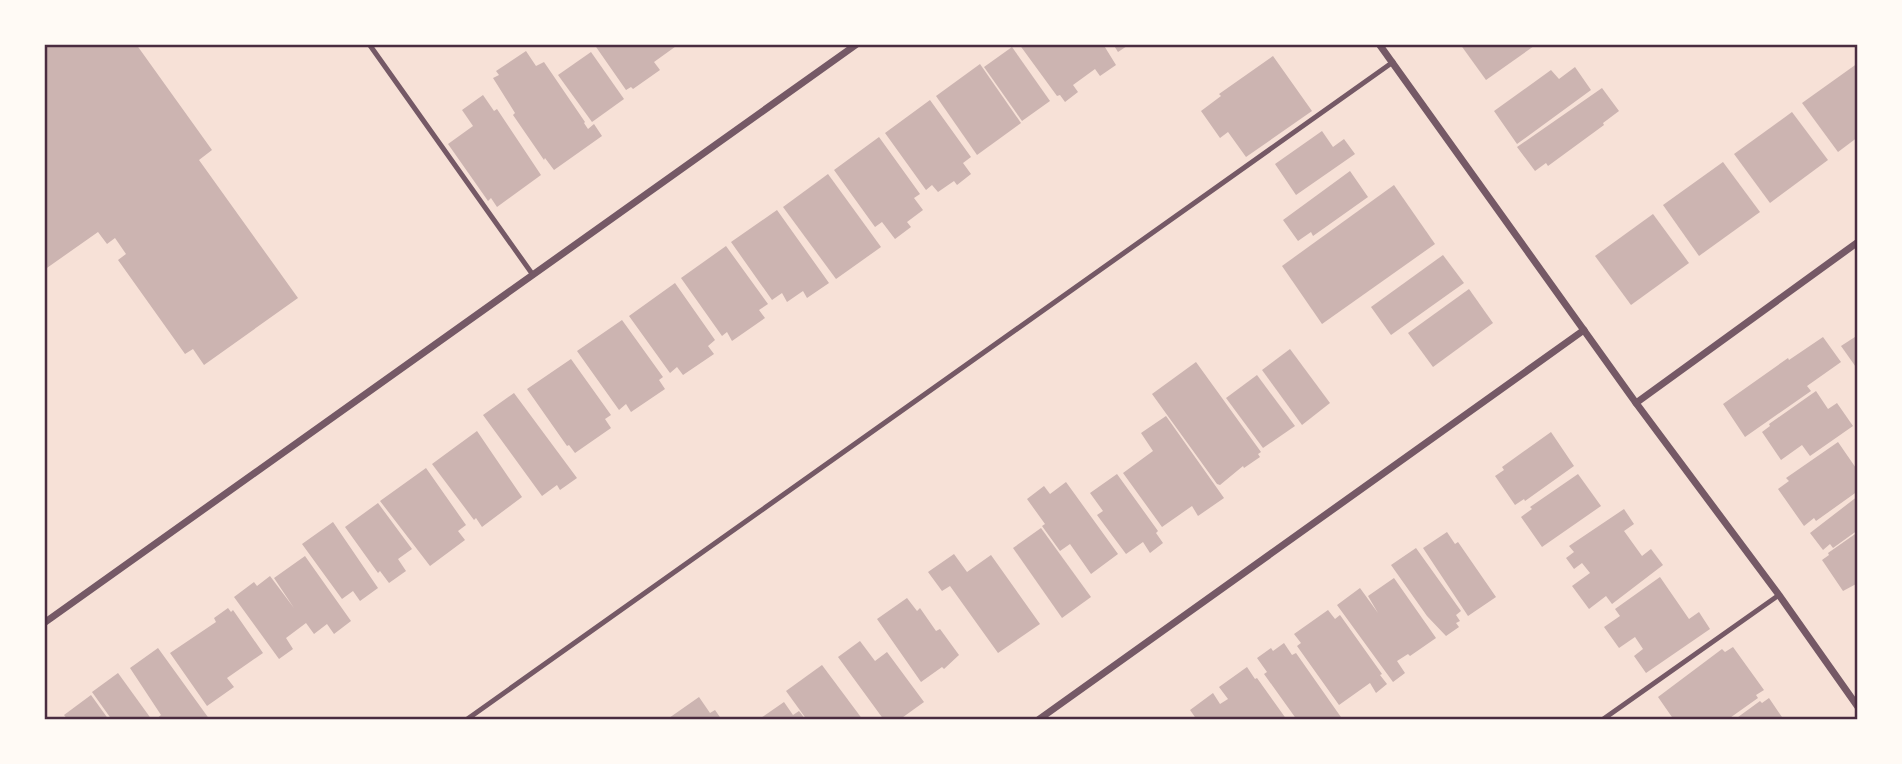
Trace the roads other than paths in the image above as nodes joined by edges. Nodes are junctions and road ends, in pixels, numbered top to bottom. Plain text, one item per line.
1 (369, 44) edge
2 (857, 44) edge
3 (1379, 44) edge
4 (1393, 62) junction
5 (1858, 242) edge
6 (533, 276) junction
7 (1584, 330) junction
8 (1636, 403) junction
9 (1779, 595) junction
10 (44, 623) edge
11 (1858, 706) edge
12 (466, 720) edge
13 (1038, 720) edge
14 (1602, 720) edge

1 - 6 lane
2 - 6 street
3 - 4 street
4 - 7 street
4 - 12 lane
5 - 8 street
6 - 10 street
7 - 8 street
7 - 13 street
8 - 9 street
9 - 11 street
9 - 14 lane

